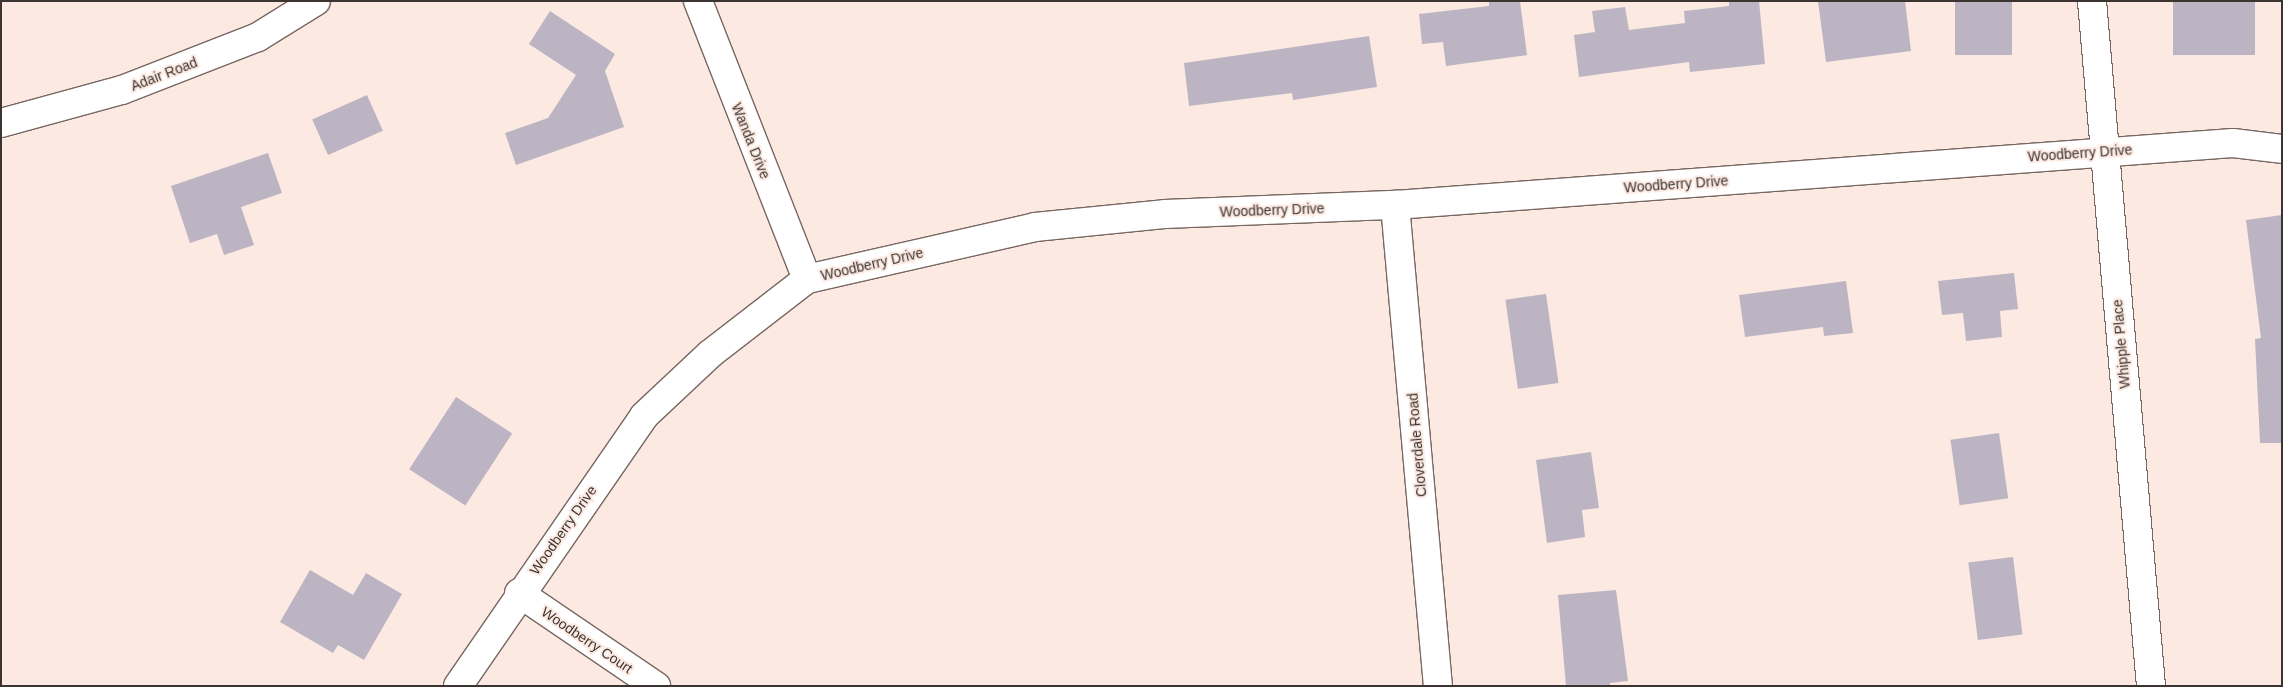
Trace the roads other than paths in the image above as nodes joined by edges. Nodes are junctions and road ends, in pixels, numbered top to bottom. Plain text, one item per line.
1 (316, 1) edge
2 (698, 1) edge
3 (2092, 1) edge
4 (1, 123) edge
5 (2282, 149) edge
6 (2104, 151) junction
7 (1395, 205) junction
8 (807, 279) junction
9 (519, 593) junction
10 (458, 686) edge
11 (656, 686) edge
12 (1438, 686) edge
13 (2151, 686) edge

1 - 4 street, Adair Road
2 - 8 street, Wanda Drive
3 - 6 street, Whipple Place
5 - 6 street, Woodberry Drive
6 - 7 street, Woodberry Drive
6 - 13 street, Whipple Place
7 - 8 street, Woodberry Drive
7 - 12 street, Cloverdale Road
8 - 9 street, Woodberry Drive
9 - 10 street, Woodberry Drive
9 - 11 street, Woodberry Court

